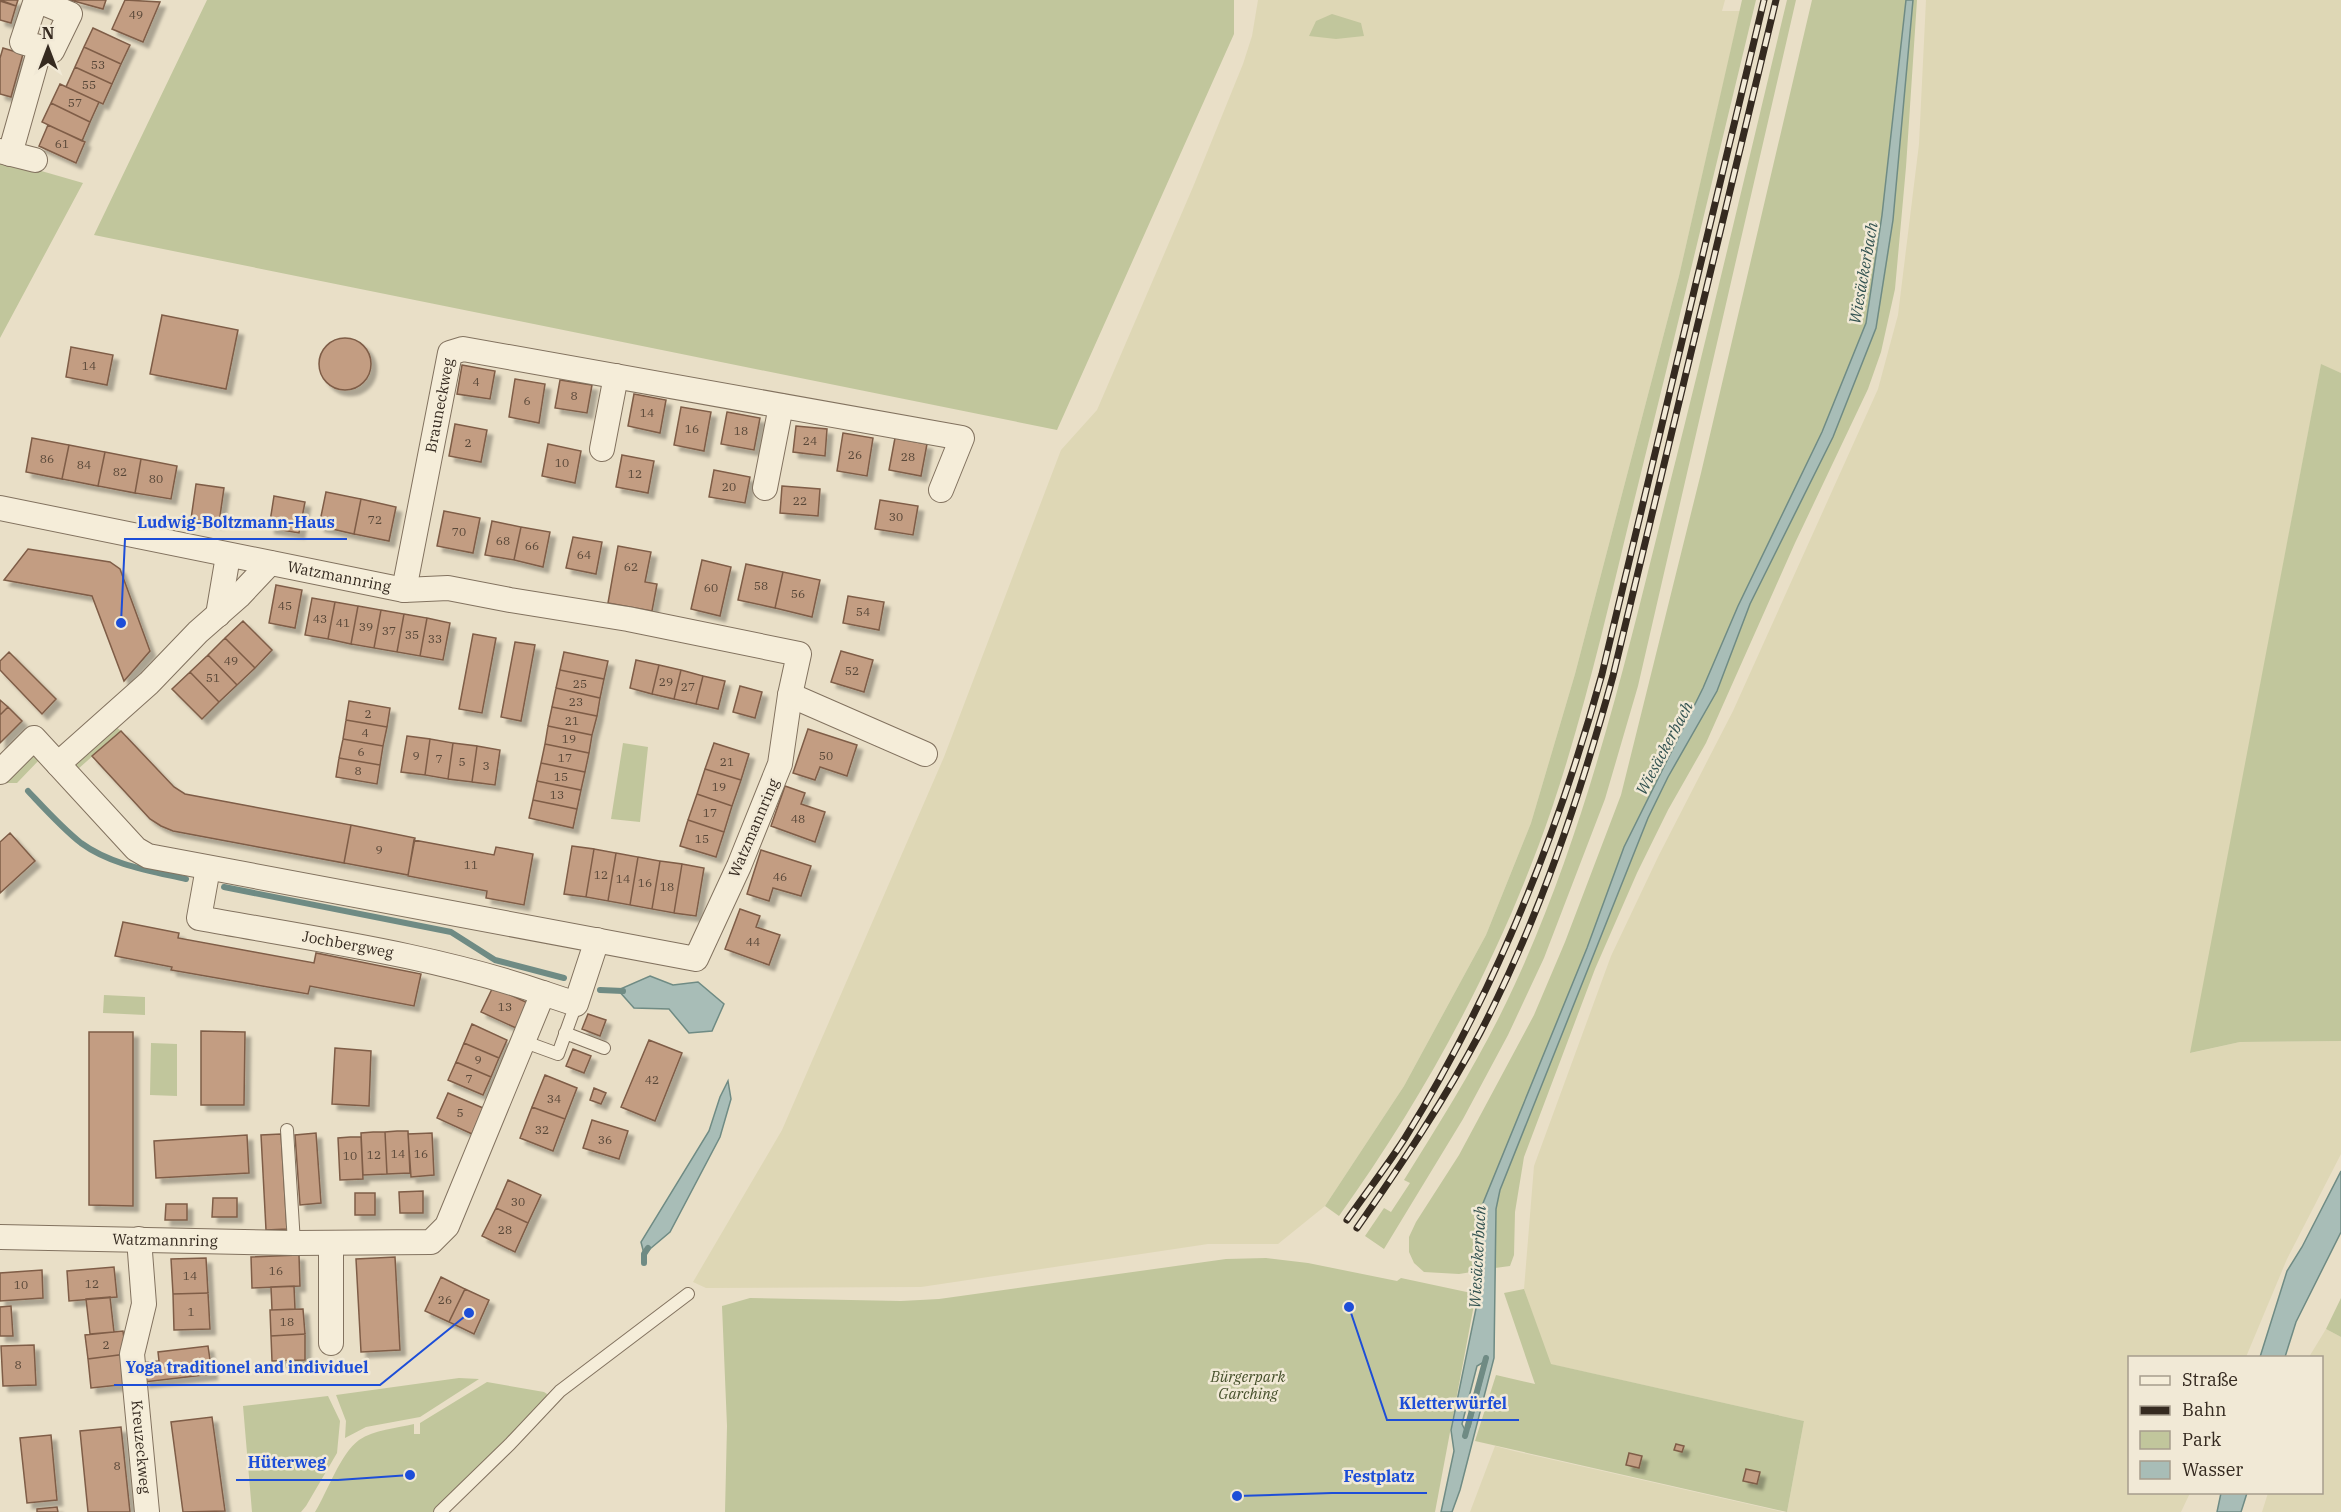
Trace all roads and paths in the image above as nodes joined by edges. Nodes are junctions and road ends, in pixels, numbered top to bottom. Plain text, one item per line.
1 (40, 48) dead end
2 (5, 153) edge
3 (35, 160) dead end
4 (616, 376) junction
5 (781, 406) junction
6 (602, 449) dead end
7 (765, 488) dead end
8 (941, 490) dead end
9 (0, 508) edge
10 (228, 556) junction
11 (270, 563) junction
12 (404, 590) junction
13 (218, 615) junction
14 (790, 695) junction
15 (925, 754) dead end
16 (58, 764) junction
17 (0, 772) edge
18 (208, 868) junction
19 (597, 940) junction
20 (543, 993) junction
21 (576, 1004) junction
22 (565, 1034) junction
23 (525, 1042) junction
24 (604, 1048) dead end
25 (286, 1130) dead end
26 (0, 1237) edge
27 (139, 1239) junction
28 (294, 1243) junction
29 (331, 1243) junction
30 (688, 1294) dead end
31 (331, 1343) dead end
32 (147, 1512) edge
33 (440, 1512) edge

1 - 2 street
2 - 3 street
4 - 5 street, Brauneckweg
4 - 6 street
4 - 12 street, Brauneckweg
5 - 7 street
5 - 8 street, Brauneckweg
9 - 10 street, Watzmannring
10 - 11 street, Watzmannring
10 - 13 street
11 - 12 street, Watzmannring
11 - 13 street, Watzmannring
12 - 14 street, Watzmannring
13 - 16 street, Watzmannring
14 - 15 street
14 - 19 street, Watzmannring
16 - 17 street
16 - 18 street
18 - 19 street
18 - 20 street, Jochbergweg
19 - 21 street
20 - 21 street
20 - 23 street, Watzmannring
21 - 22 lane
22 - 23 lane
22 - 24 lane
23 - 29 street, Watzmannring
25 - 28 lane
26 - 27 street, Watzmannring
27 - 28 street, Watzmannring
27 - 32 street, Kreuzeckweg
28 - 29 street, Watzmannring
29 - 31 street
30 - 33 lane

